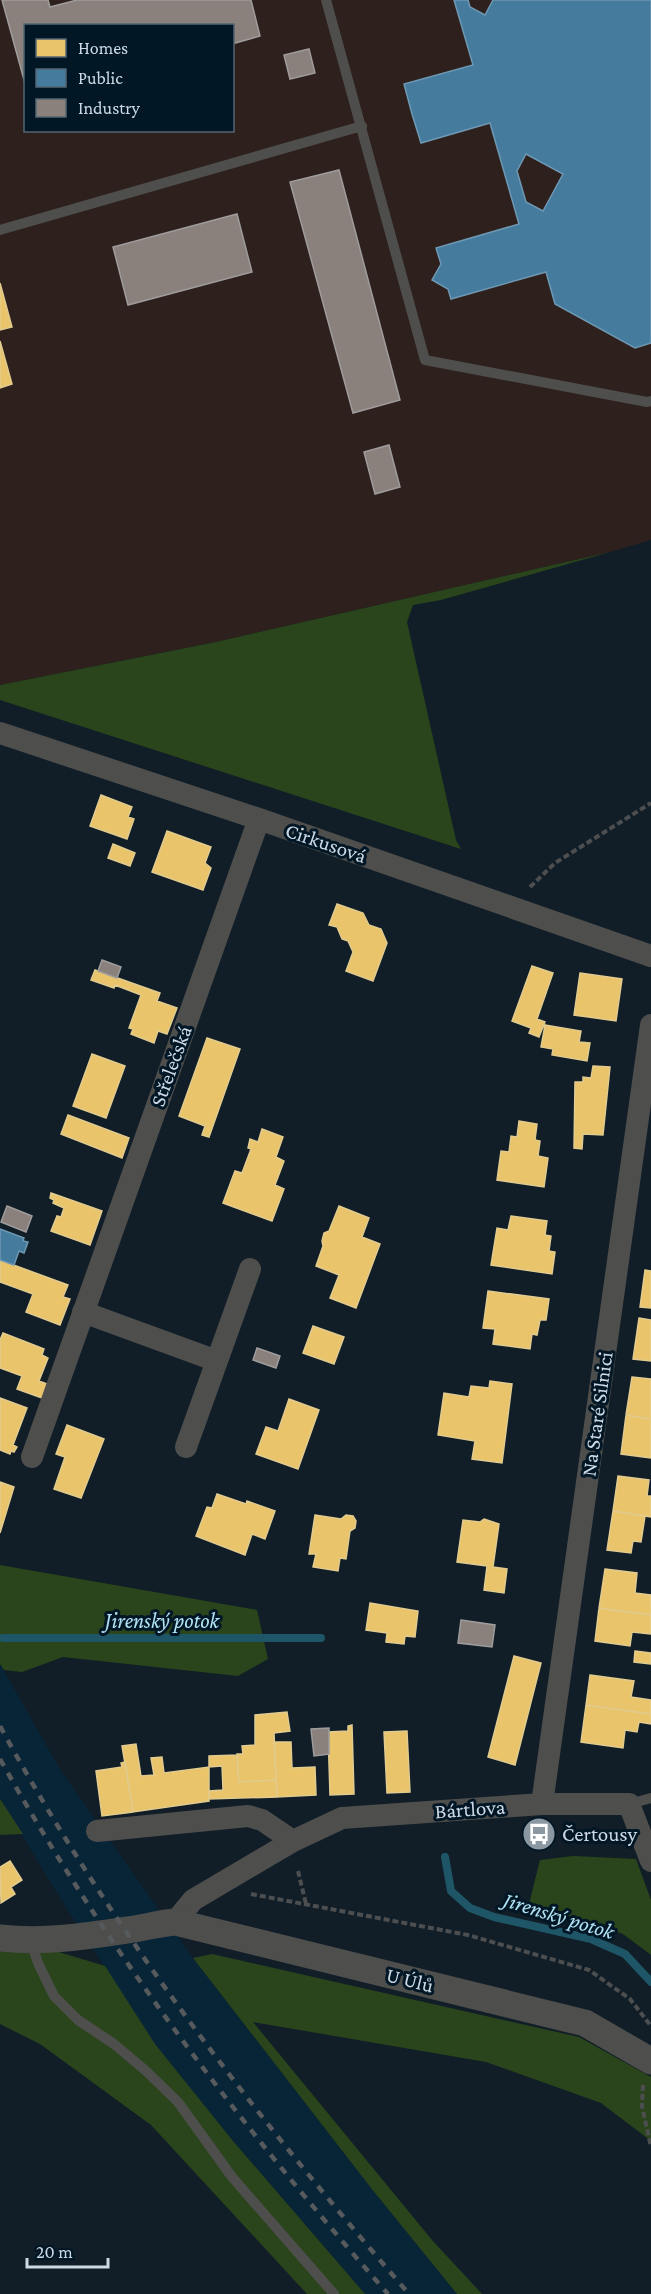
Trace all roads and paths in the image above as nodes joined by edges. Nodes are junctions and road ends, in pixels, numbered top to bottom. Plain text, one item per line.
1 (326, 0) edge
2 (362, 126) junction
3 (0, 230) edge
4 (651, 401) edge
5 (0, 733) edge
6 (651, 803) edge
7 (259, 819) junction
8 (510, 907) junction
9 (651, 956) edge
10 (651, 1025) edge
11 (250, 1269) dead end
12 (83, 1312) junction
13 (217, 1361) junction
14 (186, 1447) dead end
15 (32, 1457) dead end
16 (651, 1798) edge
17 (542, 1804) junction
18 (629, 1804) junction
19 (97, 1831) dead end
20 (293, 1841) junction
21 (651, 1861) edge
22 (298, 1871) dead end
23 (238, 1874) junction
24 (306, 1904) junction
25 (168, 1922) junction
26 (0, 1938) edge
27 (31, 1942) junction
28 (651, 2026) edge
29 (648, 2059) edge
30 (651, 2147) edge
31 (334, 2294) edge

1 - 2 lane
2 - 3 lane
2 - 4 lane
5 - 7 street, Cirkusová
6 - 8 path
7 - 8 street, Cirkusová
7 - 12 street, Střelečská
8 - 9 street, Cirkusová
10 - 17 street, Na Staré Silnici
11 - 13 street
12 - 13 street
12 - 15 street, Střelečská
13 - 14 street
16 - 18 lane, Bártlova
17 - 18 street, Bártlova
17 - 20 street, Bártlova
18 - 21 street
19 - 20 street
20 - 23 street, Bártlova
22 - 24 path
23 - 24 path
23 - 25 street, Bártlova
24 - 28 path
25 - 27 street
25 - 29 street, U Úlů
26 - 27 street
27 - 31 lane
29 - 30 path

